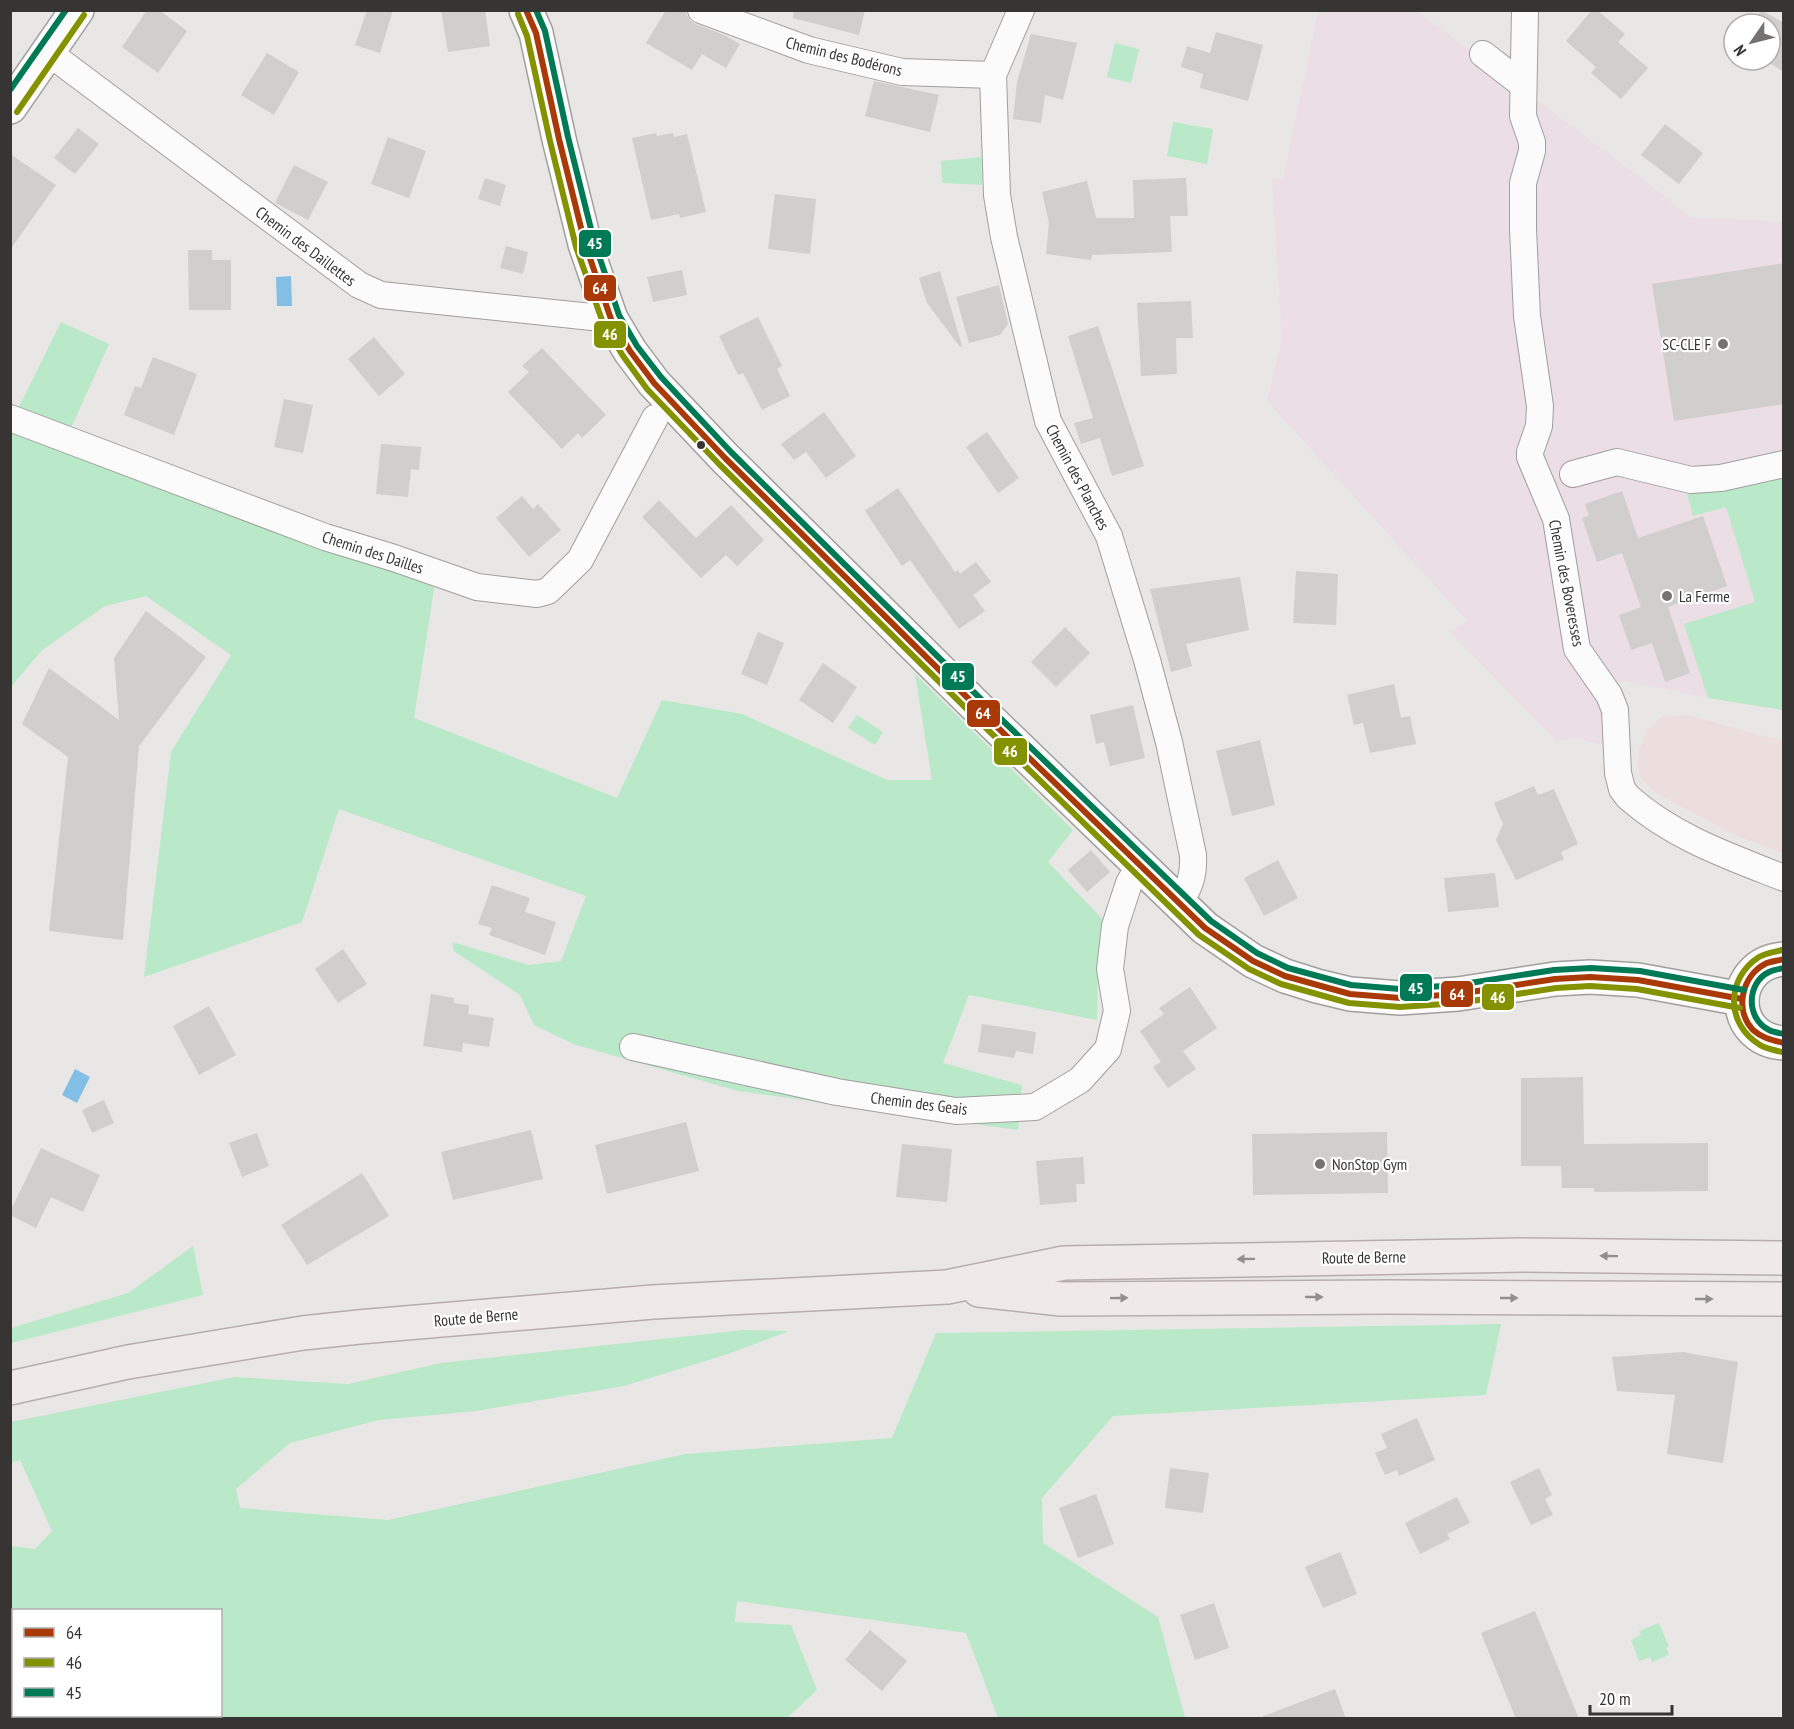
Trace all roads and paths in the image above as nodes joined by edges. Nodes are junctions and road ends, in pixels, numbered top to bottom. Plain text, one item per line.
1 (77, 10) edge
2 (526, 10) edge
3 (701, 10) edge
4 (1021, 10) edge
5 (1526, 10) edge
6 (49, 54) junction
7 (1484, 54) dead end
8 (993, 75) junction
9 (1523, 85) junction
10 (10, 107) edge
11 (611, 319) junction
12 (10, 418) edge
13 (655, 418) dead end
14 (1784, 464) edge
15 (1573, 474) dead end
16 (1138, 866) junction
17 (1784, 878) edge
18 (1178, 904) junction
19 (1784, 959) edge
20 (1742, 999) junction
21 (633, 1047) dead end
22 (1778, 1047) edge
23 (1784, 1258) edge
24 (947, 1287) junction
25 (1784, 1299) edge
26 (10, 1388) edge

1 - 6 street
2 - 11 street
3 - 8 street, Chemin des Bodérons
4 - 8 street, Chemin des Planches
5 - 9 street, Chemin des Boveresses
6 - 10 street
6 - 11 street, Chemin des Daillettes
7 - 9 street
8 - 18 street, Chemin des Planches
9 - 17 street, Chemin des Boveresses
11 - 16 street
12 - 13 street, Chemin des Dailles
14 - 15 street
16 - 18 street
16 - 21 street, Chemin des Geais
18 - 20 street
19 - 20 street
20 - 22 street
23 -> 24 main road, Route de Berne
24 -> 25 main road, Route de Berne
24 - 26 main road, Route de Berne

